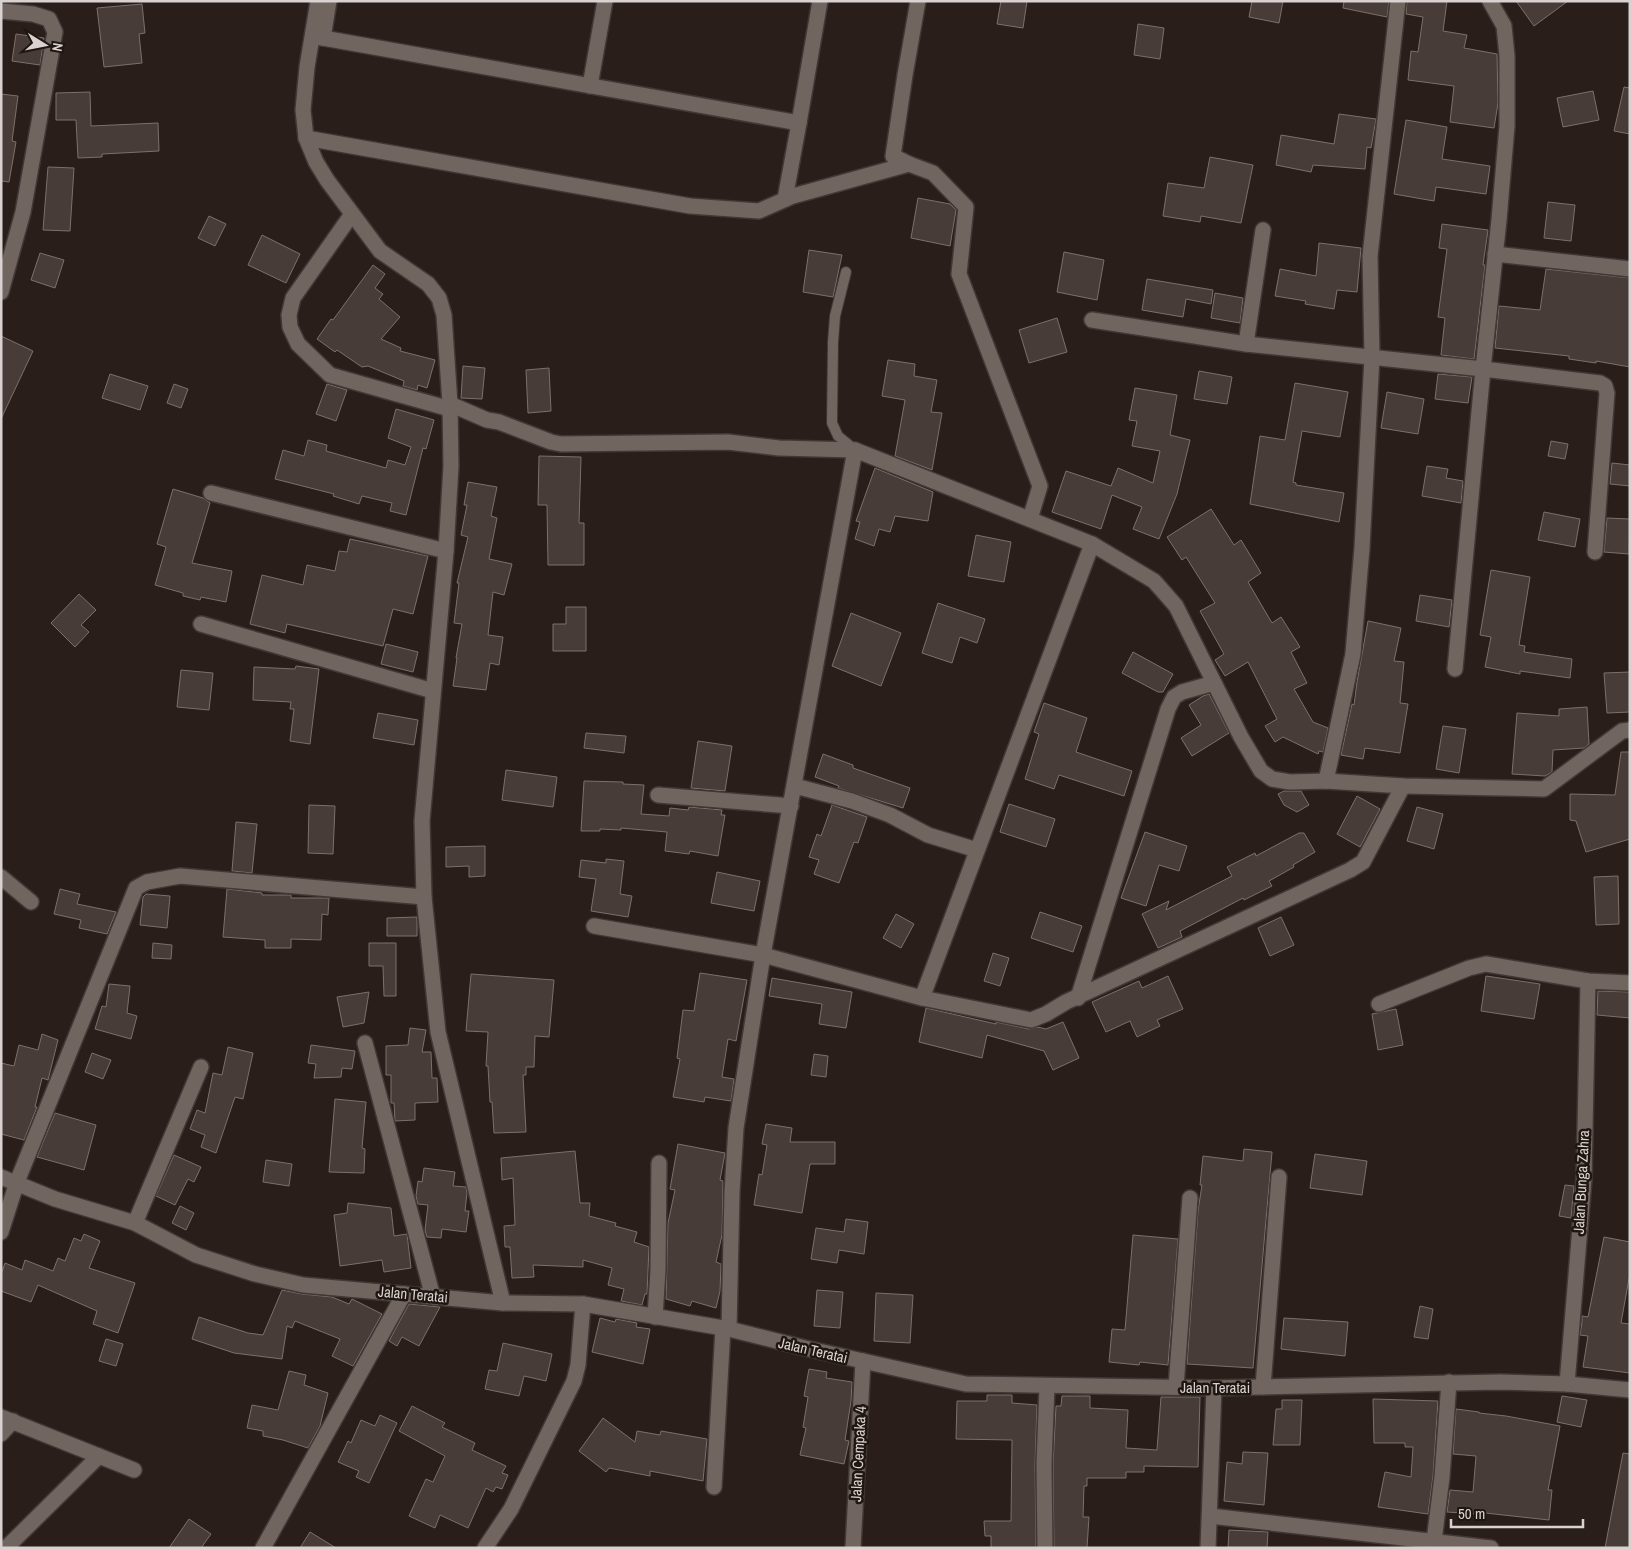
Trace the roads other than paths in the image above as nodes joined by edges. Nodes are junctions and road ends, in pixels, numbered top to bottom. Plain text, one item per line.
1 (318, 1) edge
2 (329, 1) edge
3 (605, 1) edge
4 (820, 1) edge
5 (918, 1) edge
6 (1398, 1) edge
7 (1490, 1) edge
8 (1, 11) edge
9 (317, 37) junction
10 (590, 86) junction
11 (799, 123) junction
12 (306, 138) junction
13 (909, 164) junction
14 (785, 200) junction
15 (352, 214) junction
16 (1263, 230) dead end
17 (1496, 254) junction
18 (1630, 269) edge
19 (846, 272) dead end
20 (1, 292) edge
21 (1092, 320) dead end
22 (1246, 344) junction
23 (1372, 357) junction
24 (1483, 369) junction
25 (450, 406) junction
26 (855, 450) junction
27 (211, 492) dead end
28 (1030, 520) junction
29 (1092, 544) junction
30 (446, 551) junction
31 (1595, 552) dead end
32 (201, 624) dead end
33 (1456, 669) dead end
34 (1214, 683) junction
35 (433, 691) junction
36 (1630, 730) edge
37 (1326, 781) junction
38 (795, 786) junction
39 (1403, 786) junction
40 (658, 795) dead end
41 (791, 806) junction
42 (977, 850) junction
43 (1, 877) edge
44 (424, 898) junction
45 (31, 902) dead end
46 (594, 926) dead end
47 (763, 955) junction
48 (1588, 980) junction
49 (1630, 983) edge
50 (922, 998) junction
51 (1078, 998) junction
52 (1379, 1004) dead end
53 (365, 1043) dead end
54 (201, 1067) dead end
55 (659, 1163) dead end
56 (1, 1177) edge
57 (1279, 1177) dead end
58 (17, 1182) junction
59 (1190, 1198) dead end
60 (135, 1222) junction
61 (1, 1232) edge
62 (404, 1294) junction
63 (433, 1297) junction
64 (503, 1303) junction
65 (583, 1304) junction
66 (655, 1317) junction
67 (726, 1329) junction
68 (863, 1361) junction
69 (1449, 1382) junction
70 (1567, 1384) junction
71 (1047, 1386) junction
72 (1176, 1387) junction
73 (1263, 1387) junction
74 (1214, 1388) junction
75 (1630, 1390) edge
76 (7, 1419) edge
77 (1, 1434) edge
78 (99, 1456) junction
79 (134, 1470) dead end
80 (714, 1487) dead end
81 (1210, 1516) junction
82 (1434, 1541) junction
83 (6, 1548) edge
84 (263, 1548) edge
85 (485, 1548) edge
86 (853, 1548) edge
87 (1044, 1548) edge
88 (1208, 1548) edge
89 (1491, 1548) edge

1 - 9 street
2 - 9 street
3 - 10 street
4 - 11 street
5 - 13 street
6 - 23 street
7 - 17 street
8 - 20 street
9 - 10 street
9 - 12 street
10 - 11 street
11 - 14 street
12 - 14 street
12 - 15 street
13 - 14 street
13 - 28 street
15 - 25 street
15 - 25 street
16 - 22 street
17 - 18 street
17 - 24 street
19 - 26 lane
21 - 22 street
22 - 23 street
23 - 24 street
23 - 37 street
24 - 31 street
24 - 33 street
25 - 26 street
25 - 30 street
26 - 28 street
26 - 38 street
27 - 30 street
28 - 29 street
29 - 34 street
29 - 42 street
30 - 35 street
32 - 35 street
34 - 37 street
34 - 51 street
35 - 44 street
36 - 39 street
37 - 39 street
38 - 41 street
38 - 42 street
39 - 51 street
40 - 41 street
41 - 47 street
42 - 50 street
43 - 45 street
44 - 58 street
44 - 64 street
46 - 47 street
47 - 50 street
47 - 67 street
48 - 49 street
48 - 52 street
48 - 70 street, Jalan Bunga Zahra
50 - 51 street
53 - 63 street
54 - 60 street
55 - 66 street
56 - 58 street, Jalan Teratai
57 - 73 street
58 - 60 street, Jalan Teratai
58 - 61 street
59 - 72 street
60 - 62 street, Jalan Teratai
62 - 63 street, Jalan Teratai
62 - 84 street
63 - 64 street, Jalan Teratai
64 - 65 street, Jalan Teratai
65 - 66 street, Jalan Teratai
65 - 85 street
66 - 67 street, Jalan Teratai
67 - 68 street, Jalan Teratai
67 - 80 street
68 - 71 street, Jalan Teratai
68 - 86 street, Jalan Cempaka 4
69 - 70 street, Jalan Teratai
69 - 73 street, Jalan Teratai
69 - 82 street
70 - 75 street, Jalan Teratai
71 - 72 street, Jalan Teratai
71 - 87 street
72 - 74 street, Jalan Teratai
73 - 74 street, Jalan Teratai
74 - 81 street
76 - 77 street
76 - 78 street
78 - 79 street
78 - 83 street
81 - 82 street
81 - 88 street
82 - 89 street

